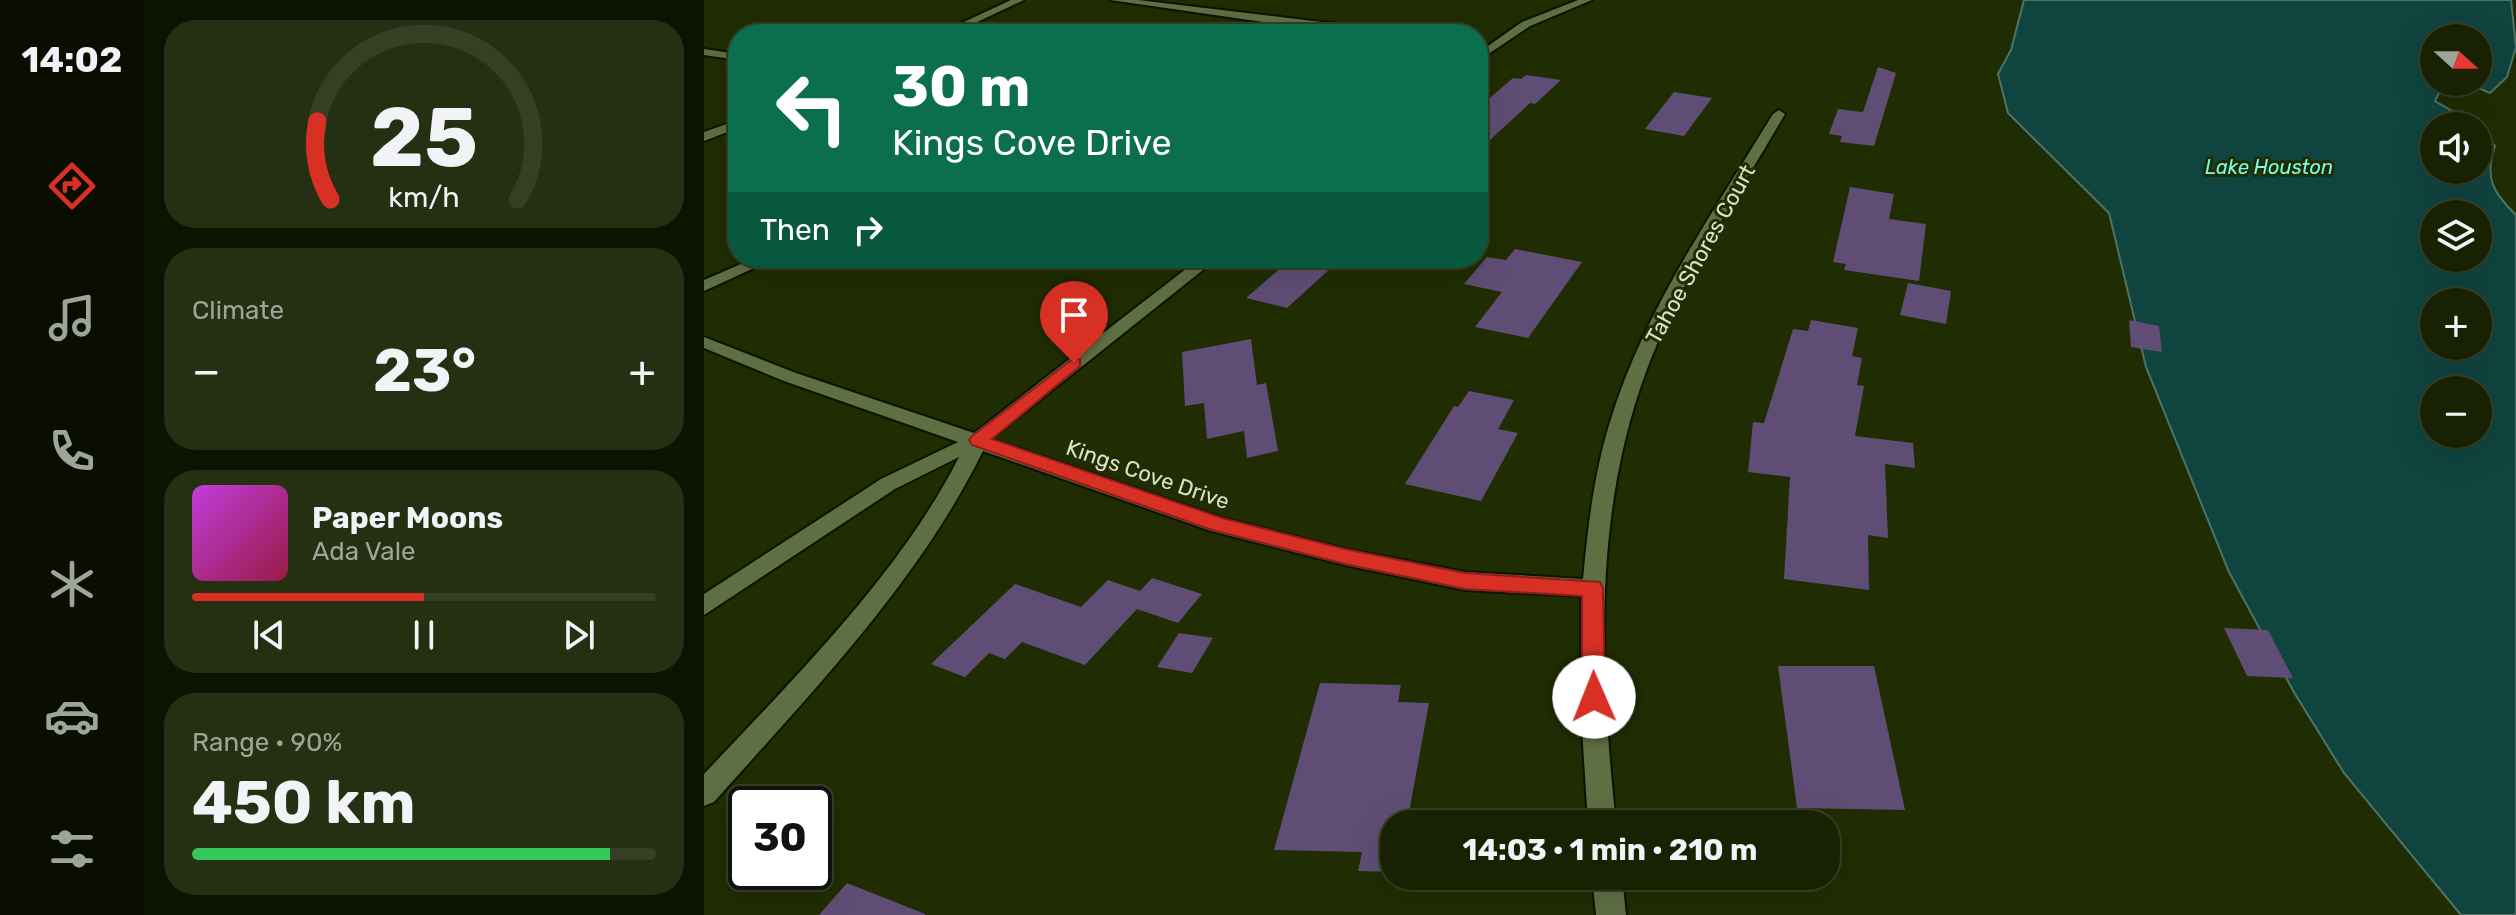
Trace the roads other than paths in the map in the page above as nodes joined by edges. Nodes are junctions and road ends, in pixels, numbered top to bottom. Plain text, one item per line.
1 (1019, 0) edge
2 (1115, 0) edge
3 (1587, 0) edge
4 (965, 24) edge
5 (1296, 24) edge
6 (1488, 51) edge
7 (704, 52) edge
8 (728, 56) edge
9 (1779, 114) dead end
10 (728, 128) edge
11 (704, 137) edge
12 (745, 268) edge
13 (1197, 268) edge
14 (704, 286) edge
15 (704, 342) edge
16 (978, 440) junction
17 (1593, 588) junction
18 (704, 606) edge
19 (704, 793) edge
20 (1601, 810) edge
21 (1608, 890) edge
22 (1611, 915) edge

1 - 4 street
2 - 5 street
3 - 6 street
7 - 8 street
9 - 17 street, Tahoe Shores Court
10 - 11 street
12 - 14 street
13 - 16 street
15 - 16 street, Kings Cove Drive
16 - 17 street, Kings Cove Drive
16 - 18 street
16 - 19 street
17 - 20 street, Tahoe Shores Court
21 - 22 street

